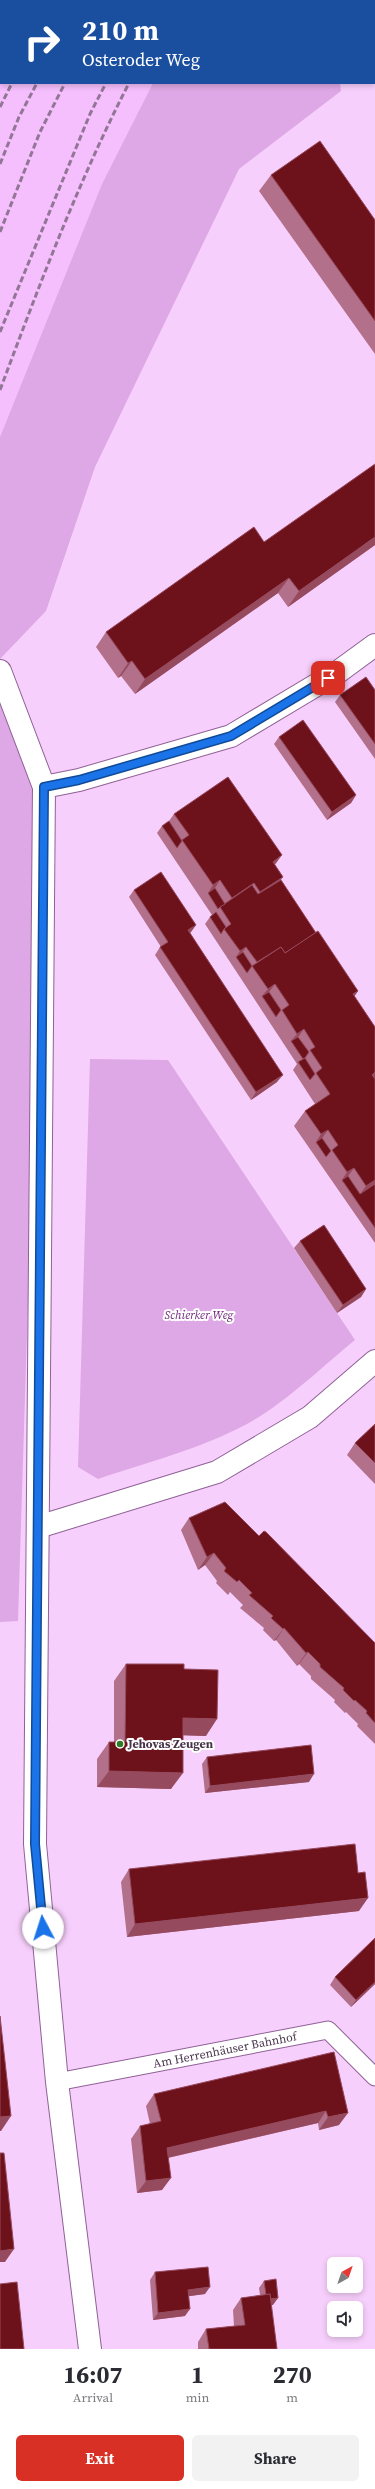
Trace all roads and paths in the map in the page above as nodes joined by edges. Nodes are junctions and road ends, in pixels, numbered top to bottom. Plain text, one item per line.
1 (375, 645) edge
2 (0, 671) edge
3 (44, 787) junction
4 (375, 1361) edge
5 (38, 1527) junction
6 (375, 2077) edge
7 (57, 2082) junction
8 (90, 2349) edge

1 - 3 street
2 - 3 street
3 - 5 street
4 - 5 street
5 - 7 street
6 - 7 lane, Am Herrenhäuser Bahnhof
7 - 8 street

